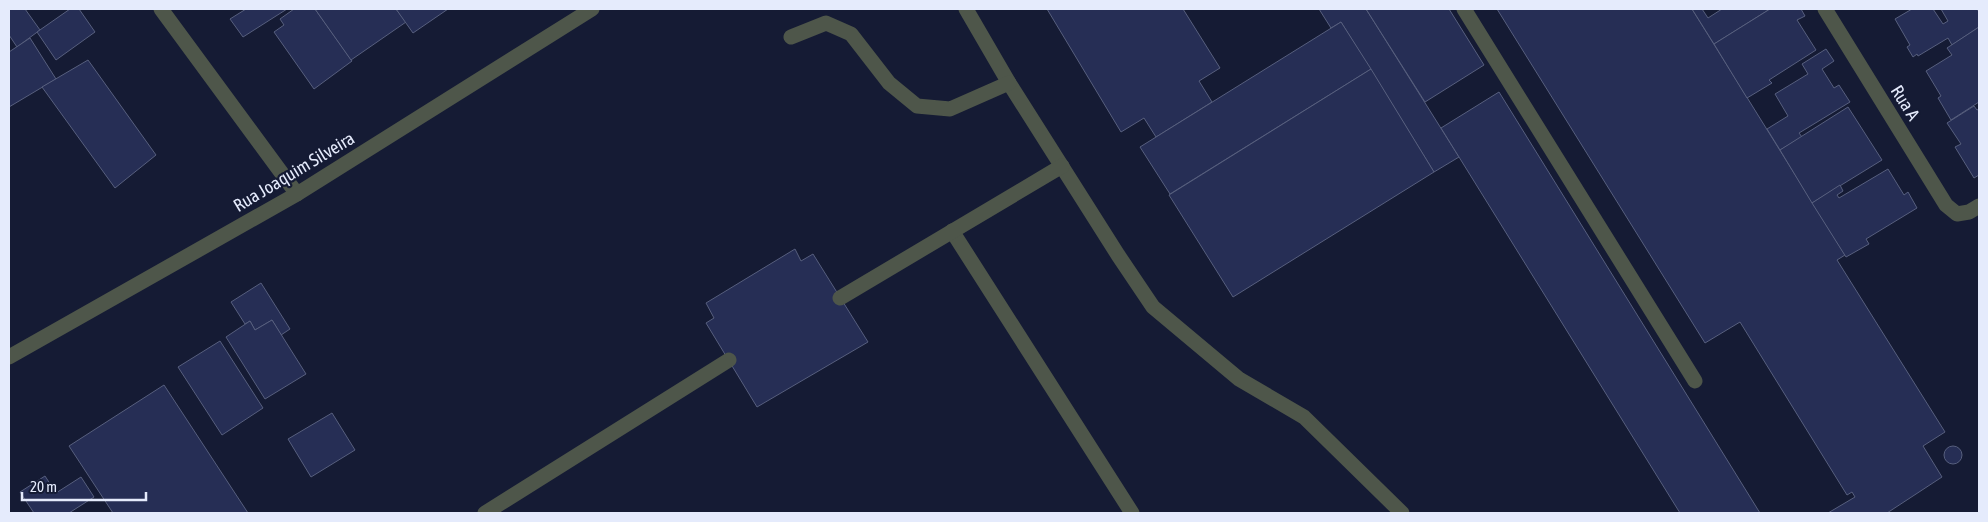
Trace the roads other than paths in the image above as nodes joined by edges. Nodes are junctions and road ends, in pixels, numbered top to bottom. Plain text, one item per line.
1 (161, 9) edge
2 (592, 9) edge
3 (966, 9) edge
4 (1464, 9) edge
5 (1824, 9) edge
6 (791, 37) dead end
7 (1009, 83) junction
8 (1062, 166) junction
9 (297, 194) junction
10 (1979, 206) edge
11 (952, 231) junction
12 (840, 298) dead end
13 (9, 357) edge
14 (729, 360) dead end
15 (1695, 381) dead end
16 (485, 513) edge
17 (1132, 513) edge
18 (1402, 513) edge

1 - 9 street
2 - 9 street, Rua Joaquim Silveira
3 - 7 street
4 - 15 street
5 - 10 street, Rua A
6 - 7 street
7 - 8 street
8 - 11 street
8 - 18 street
9 - 13 street, Rua Joaquim Silveira
11 - 12 street
11 - 17 street
14 - 16 street

